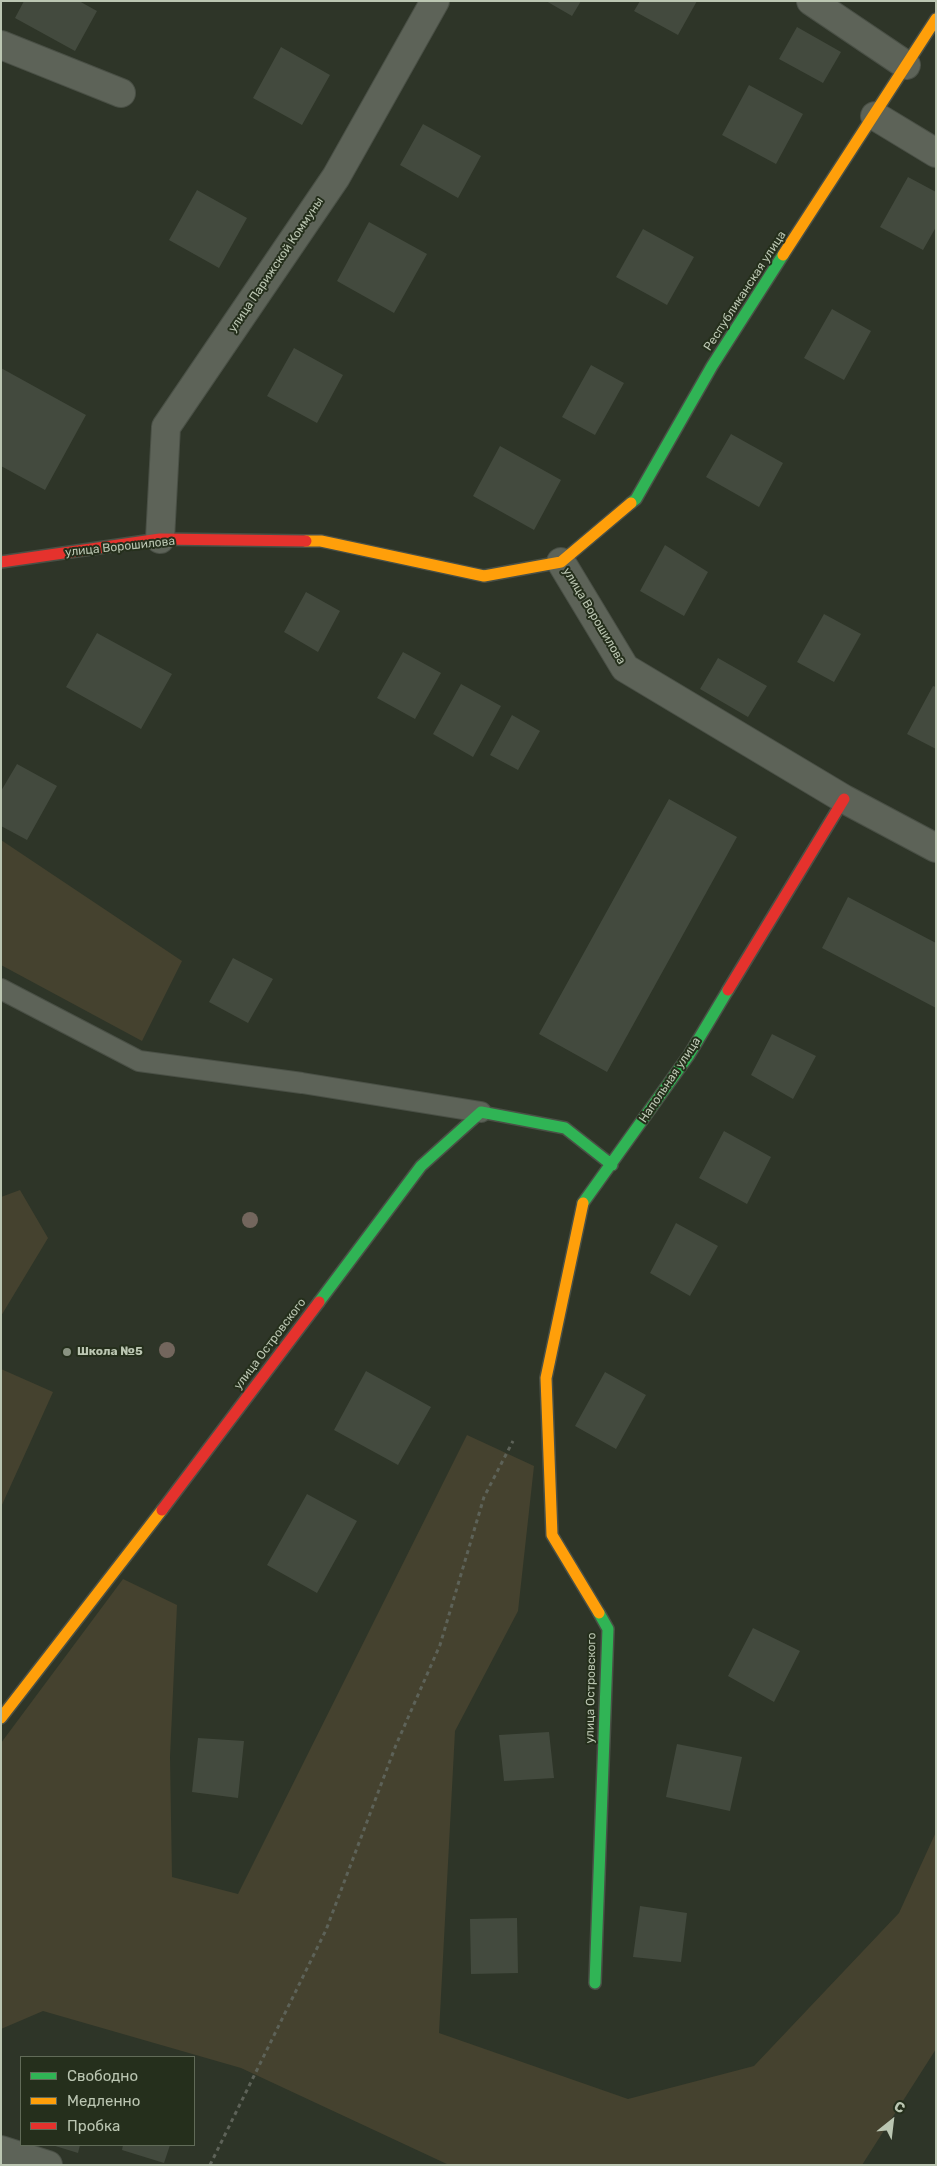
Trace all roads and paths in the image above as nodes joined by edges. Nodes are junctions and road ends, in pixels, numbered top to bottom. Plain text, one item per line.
1 (435, 1) edge
2 (811, 1) edge
3 (936, 19) edge
4 (1, 45) edge
5 (906, 66) junction
6 (121, 93) dead end
7 (875, 116) junction
8 (936, 153) edge
9 (160, 540) junction
10 (1, 562) edge
11 (562, 562) junction
12 (844, 799) junction
13 (936, 848) edge
14 (1, 989) edge
15 (481, 1112) junction
16 (612, 1164) junction
17 (546, 1378) joint
18 (515, 1438) dead end
19 (1, 1718) edge
20 (595, 1983) dead end
21 (1, 2150) edge
22 (48, 2165) edge
23 (210, 2165) edge

1 - 9 street, улица Парижской Коммуны
2 - 5 street
3 - 5 street, Республиканская улица
4 - 6 street
5 - 7 street, Республиканская улица
7 - 8 street
7 - 11 street, Республиканская улица
9 - 10 street, улица Ворошилова
9 - 11 street, улица Ворошилова
11 - 12 street, улица Ворошилова
12 - 13 street, улица Ворошилова
12 - 16 street, Напольная улица
14 - 15 lane
15 - 16 street
15 - 19 street, улица Островского
16 - 17 street, Напольная улица
17 - 20 street, улица Островского
18 - 23 path
21 - 22 street

